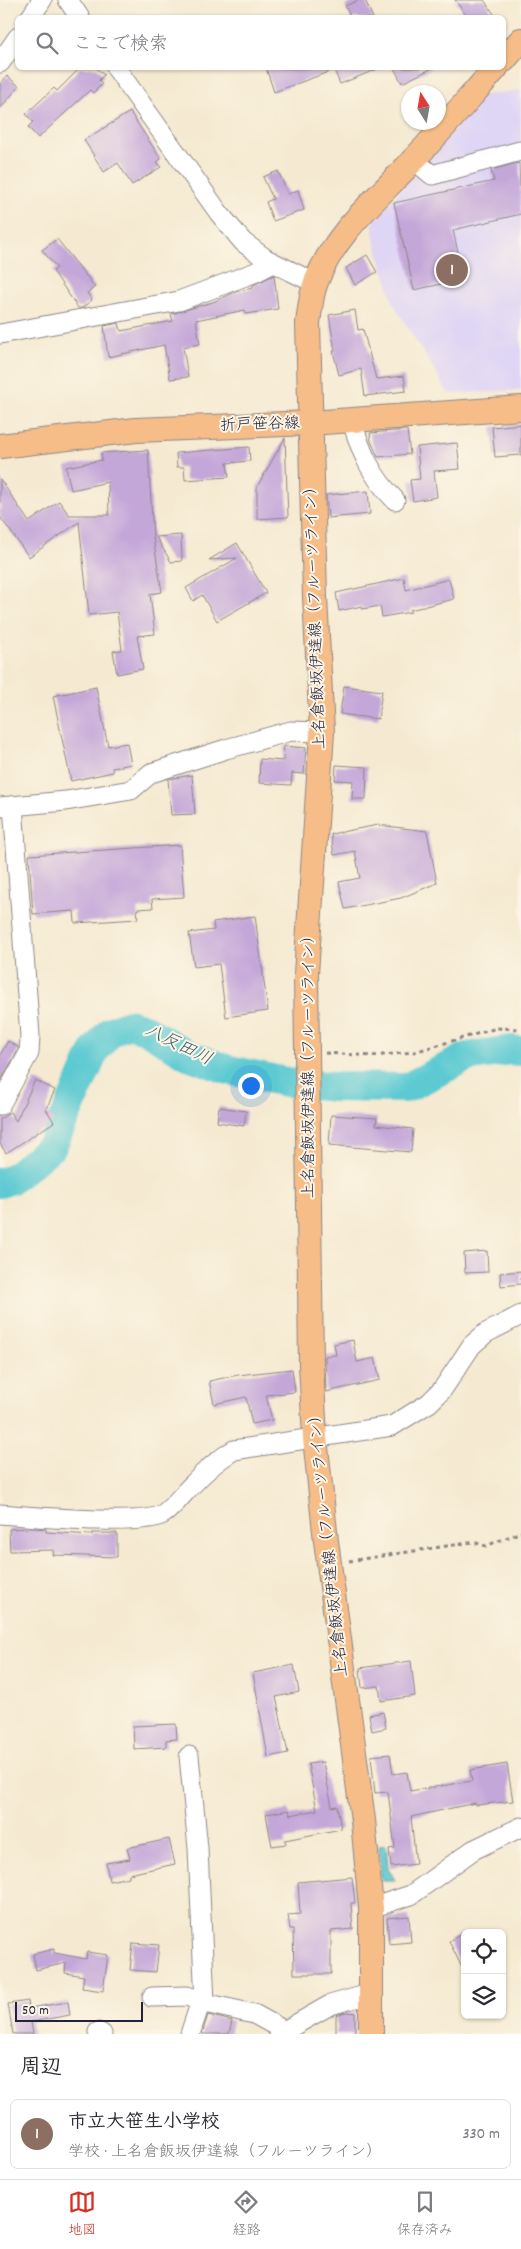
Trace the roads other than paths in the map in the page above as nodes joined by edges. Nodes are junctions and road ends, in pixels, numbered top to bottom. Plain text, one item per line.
1 (42, 0) edge
2 (68, 0) edge
3 (32, 15) edge
4 (78, 15) edge
5 (15, 41) edge
6 (0, 63) edge
7 (117, 70) edge
8 (496, 70) edge
9 (520, 151) dead end
10 (414, 160) junction
11 (273, 263) junction
12 (315, 283) junction
13 (0, 334) edge
14 (521, 408) edge
15 (352, 420) junction
16 (310, 423) junction
17 (0, 446) edge
18 (395, 500) dead end
19 (322, 732) junction
20 (6, 806) edge
21 (0, 1105) edge
22 (521, 1315) edge
23 (315, 1438) junction
24 (0, 1514) edge
25 (189, 1756) dead end
26 (521, 1827) edge
27 (371, 1908) junction
28 (370, 1994) junction
29 (152, 1997) dead end
30 (203, 2002) junction
31 (282, 2032) edge
32 (190, 2034) edge
33 (370, 2034) edge

1 - 3 street
2 - 4 street
5 - 6 street
7 - 11 street
8 - 10 main road, 上名倉飯坂伊達線（フルーツライン）
9 - 10 street
10 - 12 main road, 上名倉飯坂伊達線（フルーツライン）
11 - 12 street
11 - 13 street
12 - 16 main road, 上名倉飯坂伊達線（フルーツライン）
14 - 15 main road, 折戸笹谷線
15 - 16 main road, 折戸笹谷線
15 - 18 street
16 - 17 main road, 折戸笹谷線
16 - 19 main road, 上名倉飯坂伊達線（フルーツライン）
19 - 20 street
19 - 23 main road, 上名倉飯坂伊達線（フルーツライン）
20 - 21 street
22 - 23 street
23 - 24 street
23 - 27 main road, 上名倉飯坂伊達線（フルーツライン）
25 - 30 street
26 - 27 street
27 - 28 main road, 上名倉飯坂伊達線（フルーツライン）
28 - 31 street
28 - 33 main road, 上名倉飯坂伊達線（フルーツライン）
29 - 30 street
30 - 31 street
30 - 32 street

